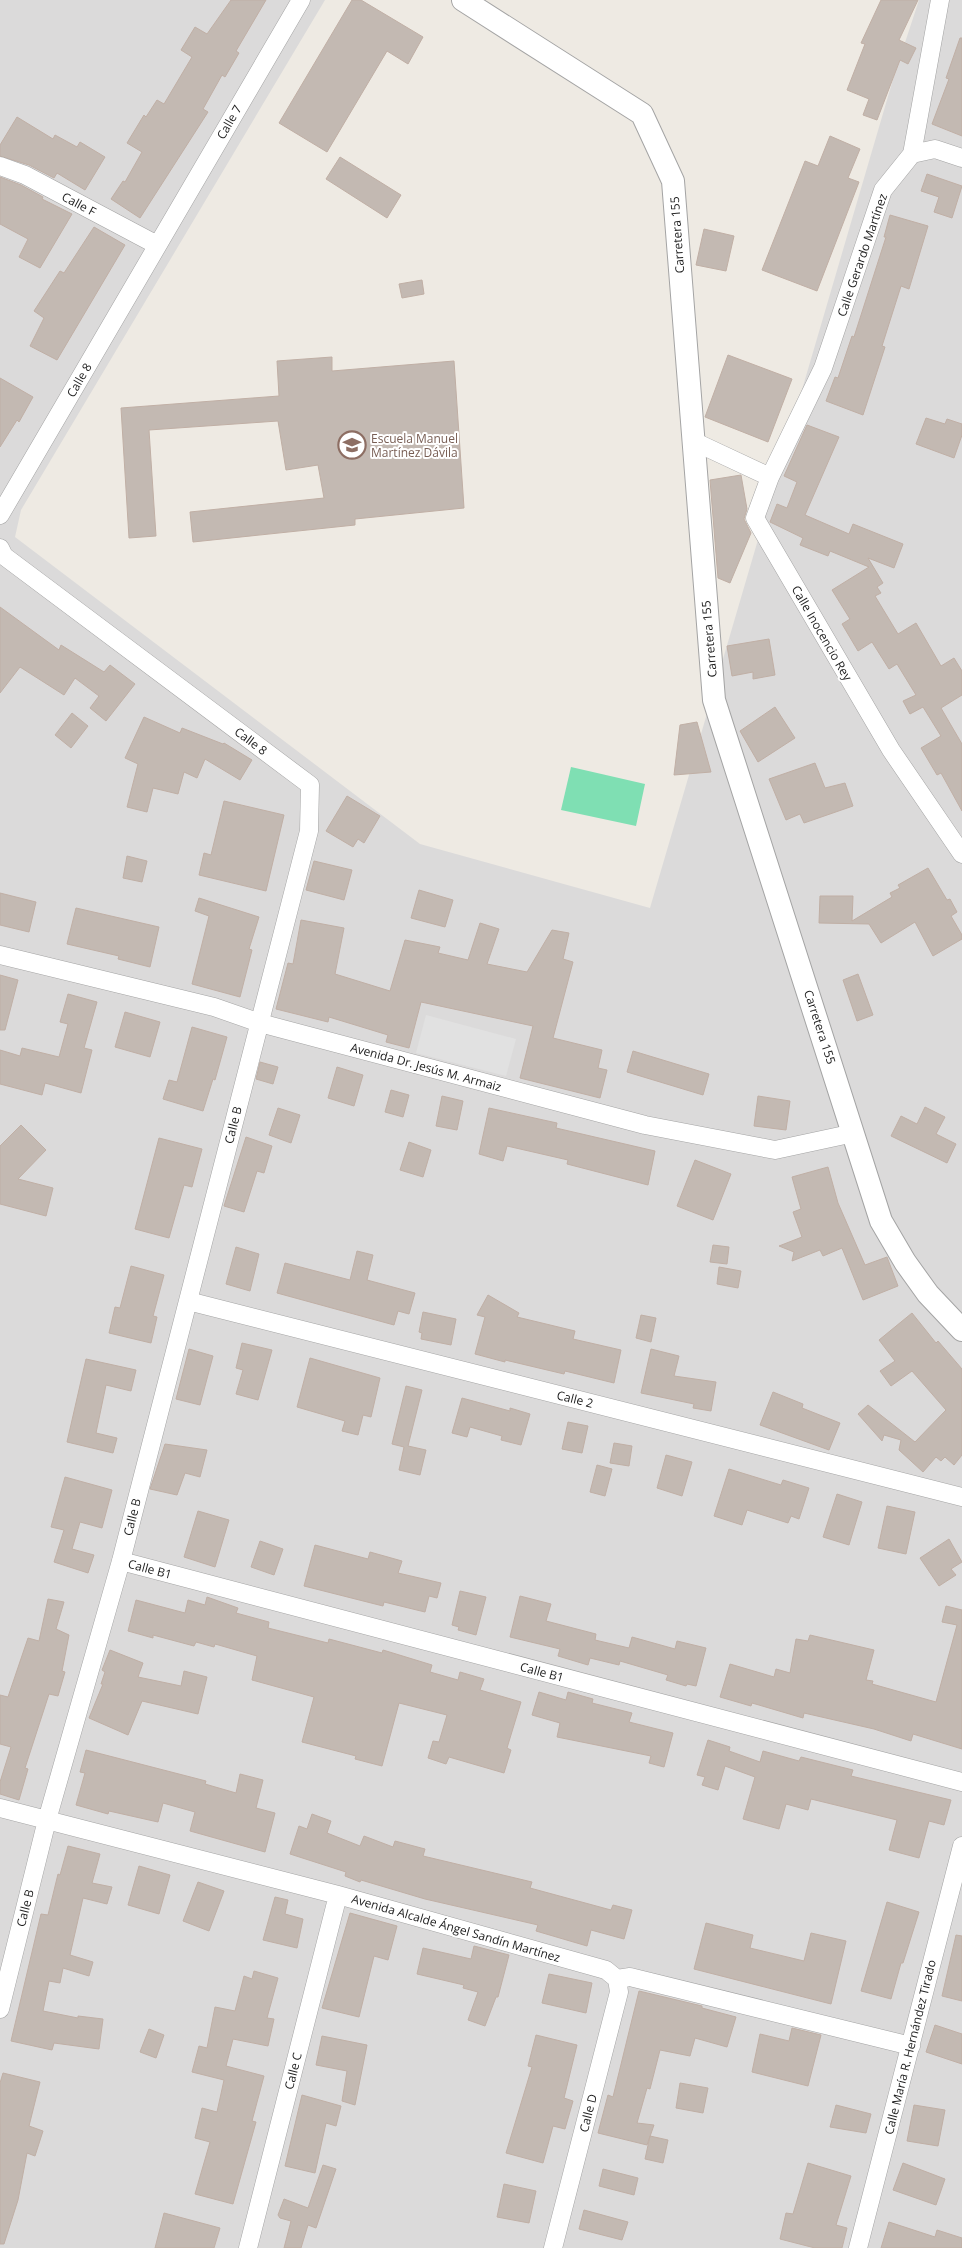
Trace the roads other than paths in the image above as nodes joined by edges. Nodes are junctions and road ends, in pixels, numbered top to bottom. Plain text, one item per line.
1 (301, 0) edge
2 (463, 0) edge
3 (940, 0) edge
4 (912, 154) junction
5 (962, 158) edge
6 (0, 166) edge
7 (157, 245) junction
8 (693, 441) junction
9 (770, 477) junction
10 (0, 515) edge
11 (0, 548) edge
12 (957, 835) edge
13 (962, 854) edge
14 (0, 955) edge
15 (260, 1024) junction
16 (854, 1133) junction
17 (188, 1301) junction
18 (962, 1330) edge
19 (962, 1497) edge
20 (121, 1562) junction
21 (962, 1782) edge
22 (0, 1808) edge
23 (47, 1820) junction
24 (962, 1846) edge
25 (338, 1895) junction
26 (617, 1978) junction
27 (0, 2009) edge
28 (911, 2046) junction
29 (248, 2248) edge
30 (553, 2248) edge
31 (858, 2248) edge

1 - 7 street, Calle 7
2 - 8 street, Carretera 155
3 - 4 street, Calle Gerardo Martínez
4 - 5 street
4 - 9 street, Calle Gerardo Martínez
6 - 7 street, Calle F
7 - 10 street, Calle 8
8 - 9 street
8 - 16 street, Carretera 155
9 - 12 street, Calle Inocencio Rey
11 - 15 street, Calle 8
12 - 13 street, Calle Inocencio Rey
14 - 15 street, Avenida Dr. Jesús M. Armaiz
15 - 16 street, Avenida Dr. Jesús M. Armaiz
15 - 17 street, Calle B
16 - 18 street, Carretera 155
17 - 19 street, Calle 2
17 - 20 street, Calle B
20 - 21 street, Calle B1
20 - 23 street, Calle B
22 - 23 street, Avenida Alcalde Ángel Sandín Martínez
23 - 25 street, Avenida Alcalde Ángel Sandín Martínez
23 - 27 street, Calle B
24 - 28 street, Calle María R. Hernández Tirado
25 - 26 street, Avenida Alcalde Ángel Sandín Martínez
25 - 29 street, Calle C
26 - 28 street, Avenida Alcalde Ángel Sandín Martínez
26 - 30 street, Calle D
28 - 31 street, Calle María R. Hernández Tirado

